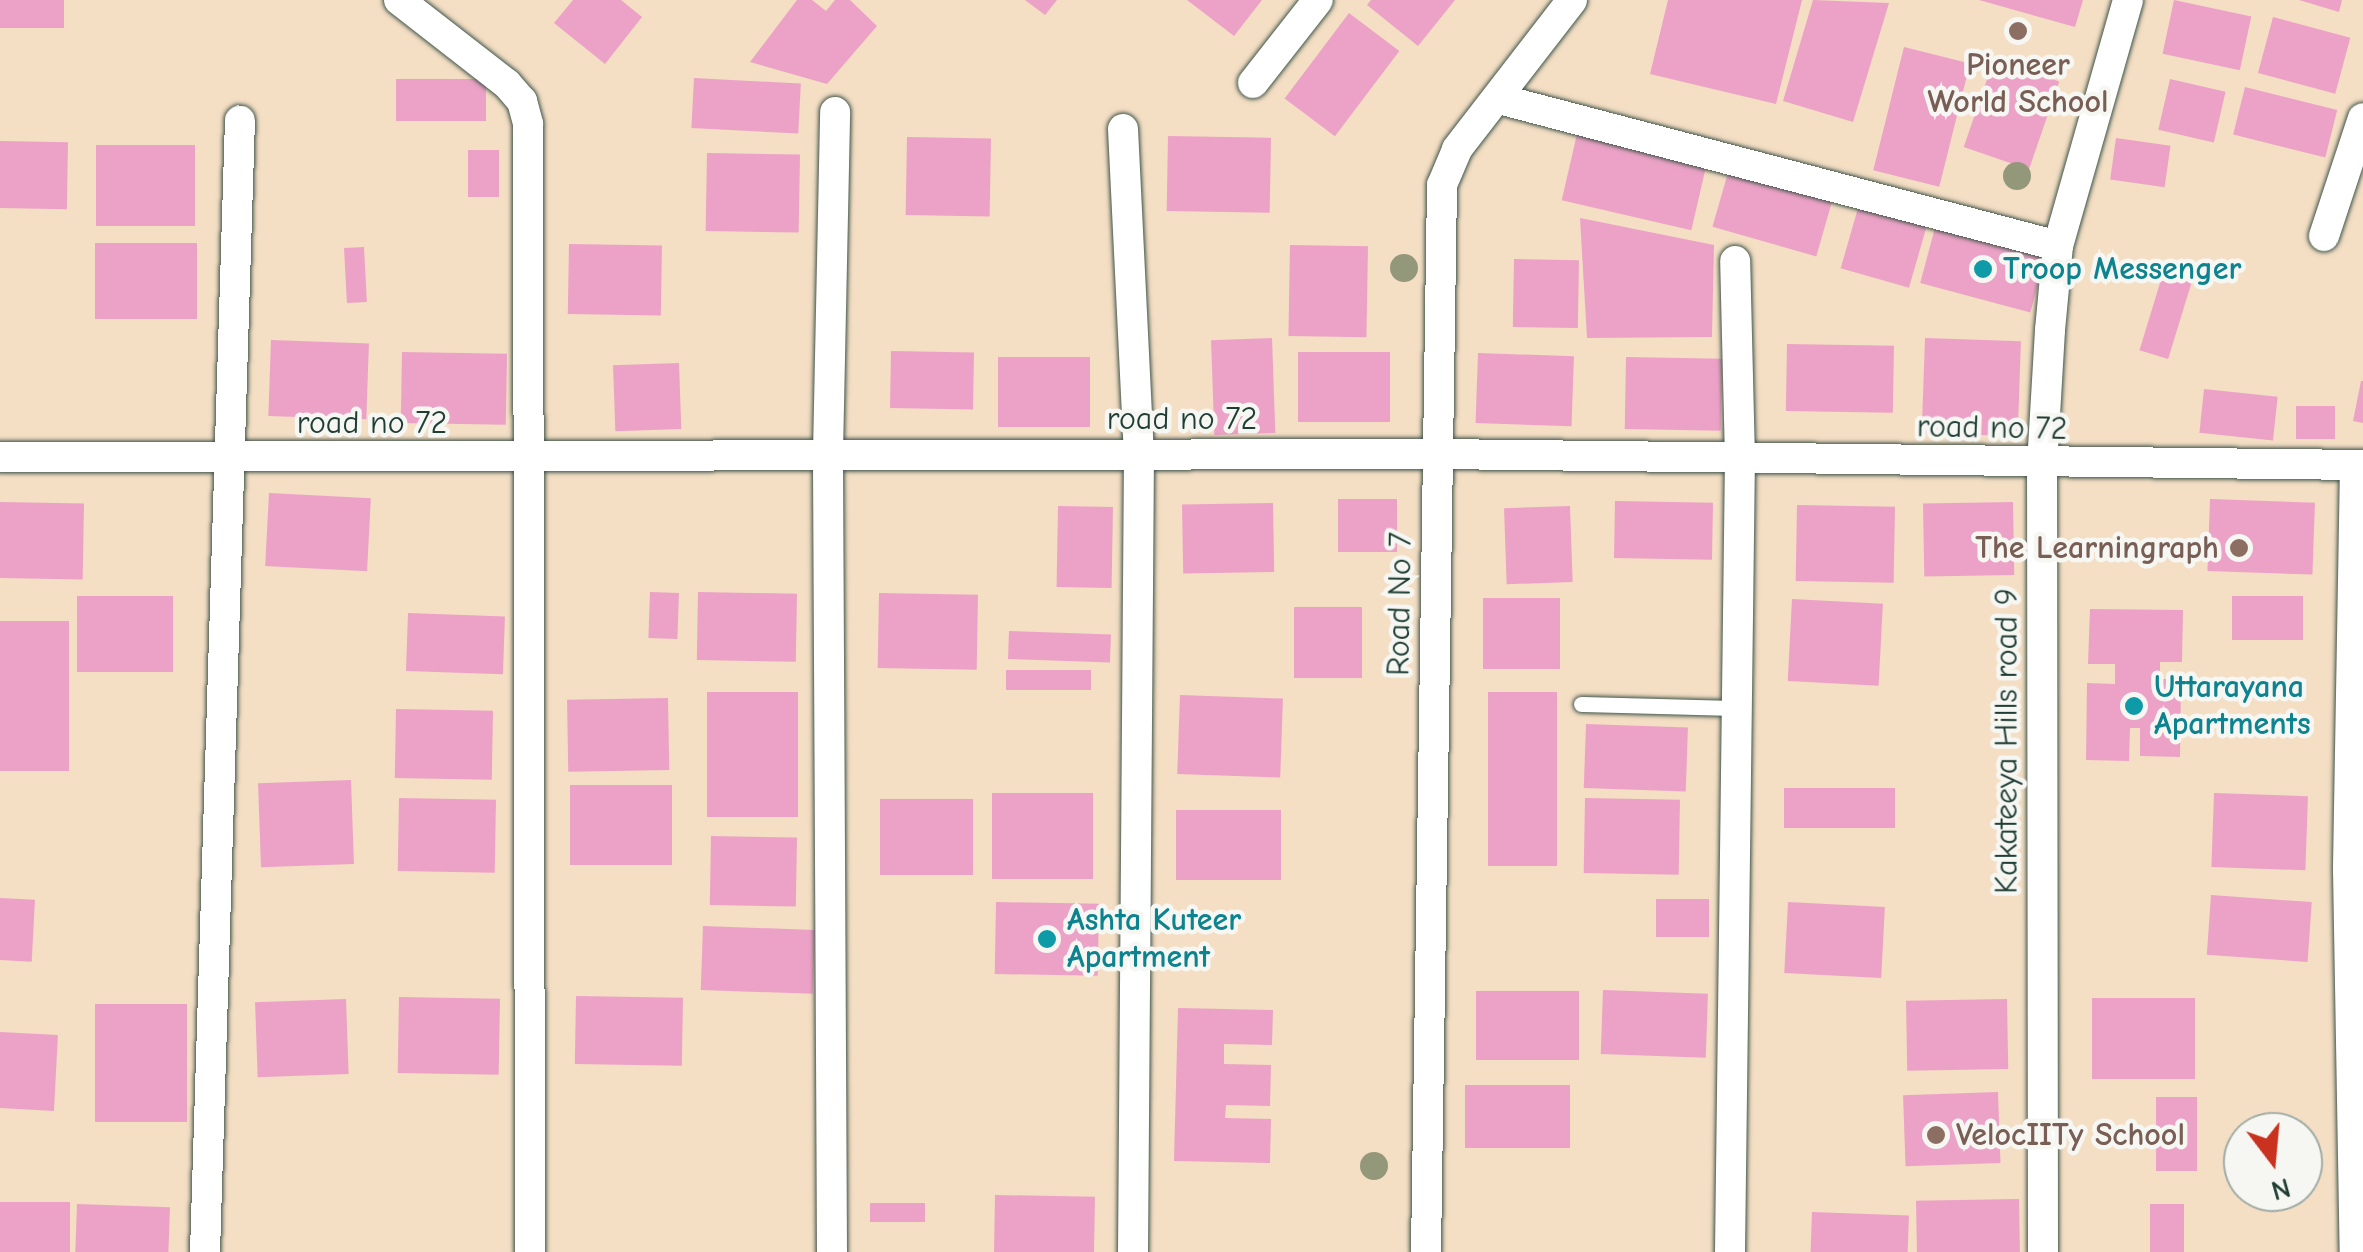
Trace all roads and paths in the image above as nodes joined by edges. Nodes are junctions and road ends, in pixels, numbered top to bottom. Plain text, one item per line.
1 (399, 0) edge
2 (1318, 0) edge
3 (1572, 0) edge
4 (2128, 0) edge
5 (1253, 82) dead end
6 (1499, 99) junction
7 (835, 112) dead end
8 (2363, 118) edge
9 (240, 121) dead end
10 (1123, 129) dead end
11 (2324, 236) dead end
12 (2058, 246) junction
13 (1734, 261) dead end
14 (828, 453) junction
15 (1138, 454) junction
16 (1436, 454) junction
17 (0, 458) edge
18 (228, 458) junction
19 (530, 458) junction
20 (1740, 459) junction
21 (2042, 464) junction
22 (2359, 465) edge
23 (1581, 704) dead end
24 (1736, 708) junction
25 (2355, 871) edge
26 (205, 1252) edge
27 (530, 1252) edge
28 (832, 1252) edge
29 (1133, 1252) edge
30 (1426, 1252) edge
31 (1730, 1252) edge
32 (2043, 1252) edge
33 (2356, 1252) edge

1 - 19 street
2 - 5 street
3 - 6 street, Road No 7
4 - 12 street, Kakateeya Hills road 9
6 - 12 street
6 - 16 street, Road No 7
7 - 14 street
8 - 11 street
9 - 18 street
10 - 15 street
12 - 21 street, Kakateeya Hills road 9
13 - 20 street
14 - 15 street, road no 72
14 - 19 street, road no 72
14 - 28 street
15 - 16 street, road no 72
15 - 29 street
16 - 20 street, road no 72
16 - 30 street, Road No 7
17 - 18 street, road no 72
18 - 19 street, road no 72
18 - 26 street
19 - 27 street
20 - 21 street, road no 72
20 - 24 street
21 - 22 street, road no 72
21 - 32 street, Kakateeya Hills road 9
22 - 25 street
23 - 24 lane
24 - 31 street
25 - 33 street

